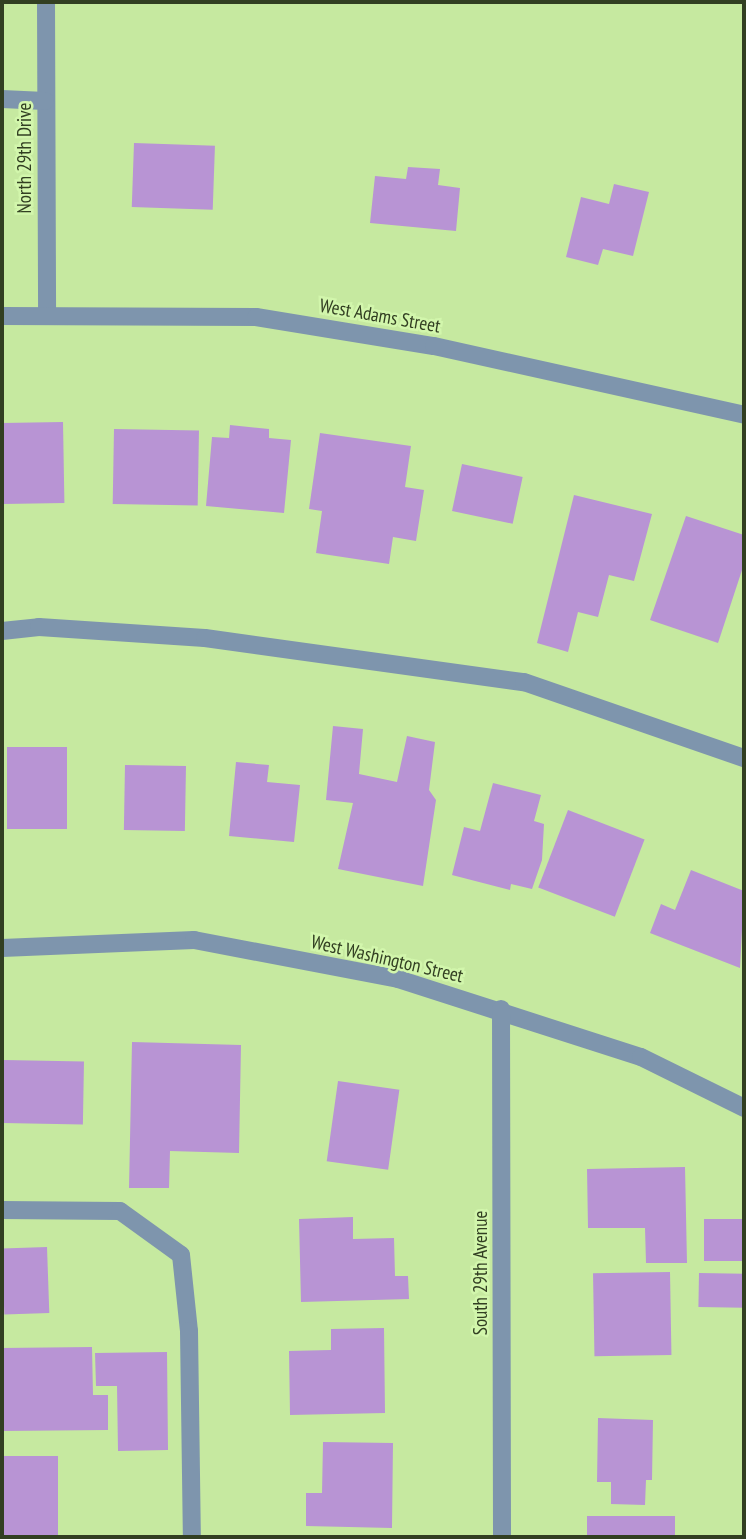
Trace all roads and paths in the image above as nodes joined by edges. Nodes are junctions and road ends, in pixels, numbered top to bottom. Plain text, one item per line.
1 (46, 2) edge
2 (2, 99) edge
3 (46, 101) junction
4 (47, 314) junction
5 (2, 316) edge
6 (744, 413) edge
7 (2, 631) edge
8 (744, 758) edge
9 (2, 948) edge
10 (501, 1009) junction
11 (744, 1108) edge
12 (2, 1210) edge
13 (192, 1537) edge
14 (502, 1537) edge

1 - 3 street, North 29th Drive
2 - 3 street
3 - 4 street, North 29th Drive
4 - 5 street, West Adams Street
4 - 6 street, West Adams Street
7 - 8 street
9 - 10 street, West Washington Street
10 - 11 street, West Washington Street
10 - 14 street, South 29th Avenue
12 - 13 street

